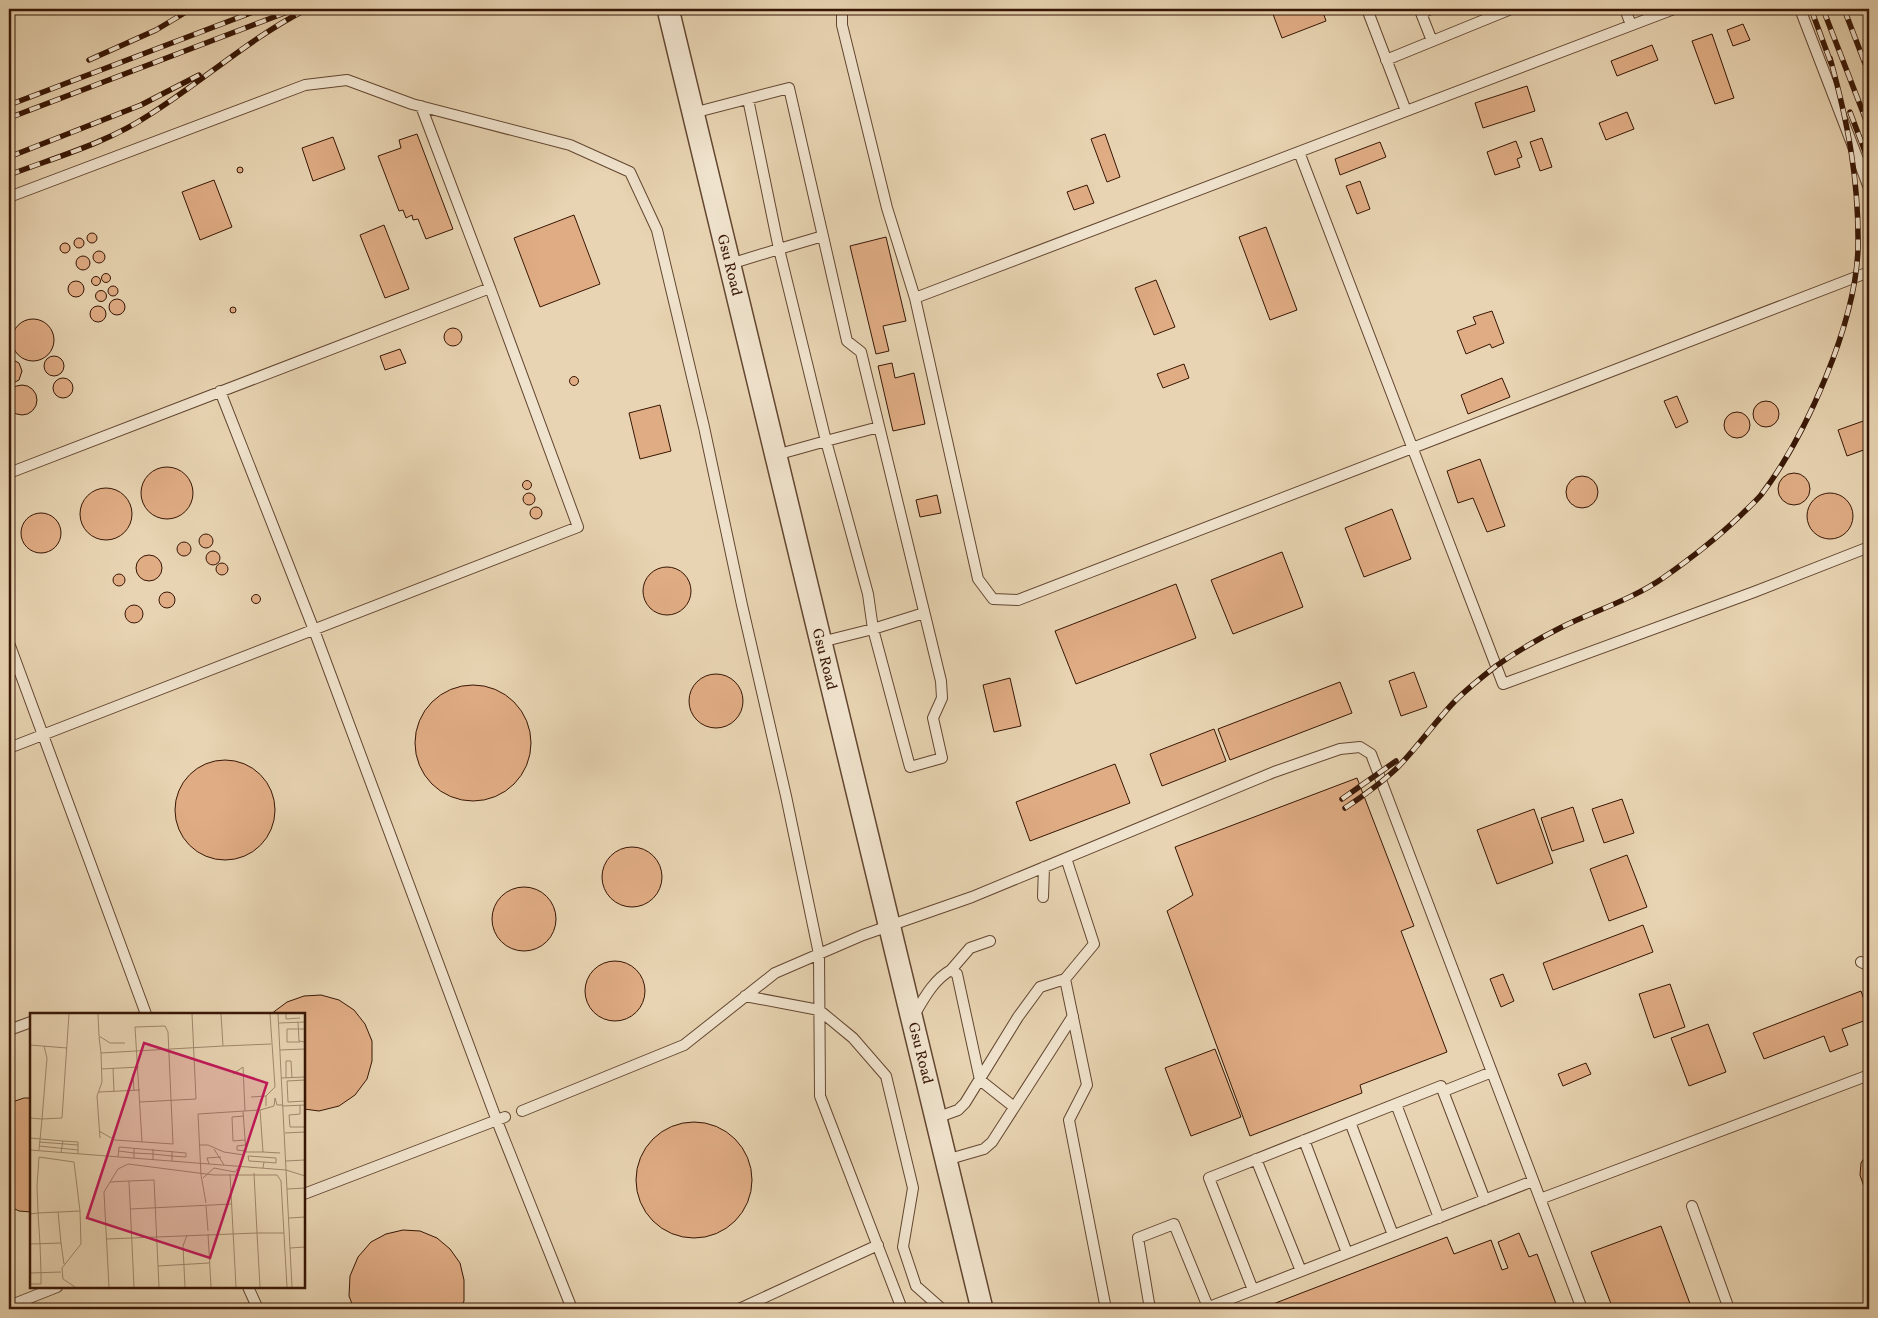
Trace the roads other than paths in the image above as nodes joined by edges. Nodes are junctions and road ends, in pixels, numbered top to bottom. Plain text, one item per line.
1 (668, 9) edge
2 (842, 9) edge
3 (1367, 9) edge
4 (1431, 9) edge
5 (1511, 9) edge
6 (1625, 9) edge
7 (1674, 9) edge
8 (1800, 9) edge
9 (1631, 25) junction
10 (1432, 41) junction
11 (1386, 60) junction
12 (748, 99) junction
13 (421, 106) junction
14 (1406, 111) junction
15 (693, 114) junction
16 (1299, 152) junction
17 (1869, 188) edge
18 (9, 197) edge
19 (823, 236) junction
20 (779, 249) junction
21 (730, 264) junction
22 (1869, 272) edge
23 (490, 288) junction
24 (915, 298) junction
25 (220, 391) junction
26 (879, 427) junction
27 (826, 441) junction
28 (1411, 447) junction
29 (776, 455) junction
30 (9, 473) edge
31 (1869, 547) edge
32 (924, 613) junction
33 (873, 629) junction
34 (314, 630) junction
35 (821, 642) junction
36 (9, 643) edge
37 (43, 735) junction
38 (9, 748) edge
39 (1066, 858) junction
40 (1044, 867) junction
41 (1043, 897) dead end
42 (890, 925) junction
43 (990, 941) dead end
44 (819, 954) junction
45 (951, 970) junction
46 (1065, 979) junction
47 (745, 996) junction
48 (819, 1010) junction
49 (146, 1013) edge
50 (1073, 1016) junction
51 (912, 1018) junction
52 (30, 1022) edge
53 (9, 1030) edge
54 (1492, 1072) junction
55 (1869, 1075) edge
56 (980, 1080) junction
57 (1444, 1091) junction
58 (1396, 1104) junction
59 (1014, 1107) junction
60 (522, 1111) dead end
61 (936, 1118) junction
62 (501, 1119) junction
63 (1350, 1122) junction
64 (1304, 1140) junction
65 (1256, 1159) junction
66 (946, 1160) junction
67 (1533, 1181) junction
68 (305, 1194) edge
69 (1540, 1199) junction
70 (1485, 1200) junction
71 (1692, 1206) dead end
72 (1439, 1218) junction
73 (1393, 1235) junction
74 (878, 1245) junction
75 (1347, 1253) junction
76 (1301, 1271) junction
77 (54, 1288) edge
78 (248, 1288) edge
79 (1253, 1290) junction
80 (9, 1306) edge
81 (1206, 1308) edge
82 (258, 1309) edge
83 (572, 1309) edge
84 (739, 1309) edge
85 (902, 1309) edge
86 (942, 1309) edge
87 (982, 1309) edge
88 (1106, 1309) edge
89 (1150, 1309) edge
90 (1582, 1309) edge
91 (1729, 1309) edge

1 - 15 street, Gsu Road
2 - 24 lane
3 - 11 lane
4 - 10 lane
5 - 10 lane
6 - 9 lane
7 - 9 lane
8 - 17 lane
9 - 14 lane
10 - 11 lane
11 - 14 lane
12 - 15 lane
12 - 19 lane
12 - 20 lane
13 - 18 lane
13 - 23 lane
13 - 44 lane
14 - 16 lane
15 - 21 street, Gsu Road
16 - 24 lane
16 - 28 lane
19 - 20 lane
19 - 26 lane
20 - 21 lane
20 - 27 lane
21 - 29 street, Gsu Road
22 - 28 lane
23 - 25 lane
23 - 34 lane
24 - 28 lane
25 - 30 lane
25 - 34 lane
26 - 27 lane
26 - 32 lane
27 - 29 lane
27 - 33 lane
28 - 31 lane
29 - 35 street, Gsu Road
32 - 33 lane
32 - 33 lane
33 - 35 lane
34 - 37 lane
34 - 62 lane
35 - 42 street, Gsu Road
36 - 37 lane
37 - 38 lane
37 - 49 lane
39 - 40 lane
39 - 46 lane
39 - 54 lane
40 - 41 lane
40 - 42 lane
42 - 44 lane
42 - 51 street, Gsu Road
43 - 45 lane
44 - 47 lane
44 - 48 lane
45 - 51 lane
45 - 56 lane
46 - 50 lane
46 - 56 lane
47 - 48 lane
47 - 60 lane
48 - 74 lane
48 - 86 lane
50 - 59 lane
50 - 88 lane
51 - 61 street, Gsu Road
52 - 53 lane
54 - 57 lane
54 - 67 lane
55 - 69 lane
56 - 59 lane
56 - 61 lane
57 - 58 lane
57 - 70 lane
58 - 63 lane
58 - 72 lane
59 - 66 lane
61 - 66 street, Gsu Road
62 - 68 lane
62 - 83 lane
63 - 64 lane
63 - 73 lane
64 - 65 lane
64 - 75 lane
65 - 76 lane
65 - 79 lane
66 - 87 street, Gsu Road
67 - 69 lane
67 - 70 lane
69 - 90 lane
70 - 72 lane
71 - 91 lane
72 - 73 lane
73 - 75 lane
74 - 84 lane
74 - 85 lane
75 - 76 lane
76 - 79 lane
77 - 80 lane
78 - 82 lane
79 - 81 lane
81 - 89 lane

